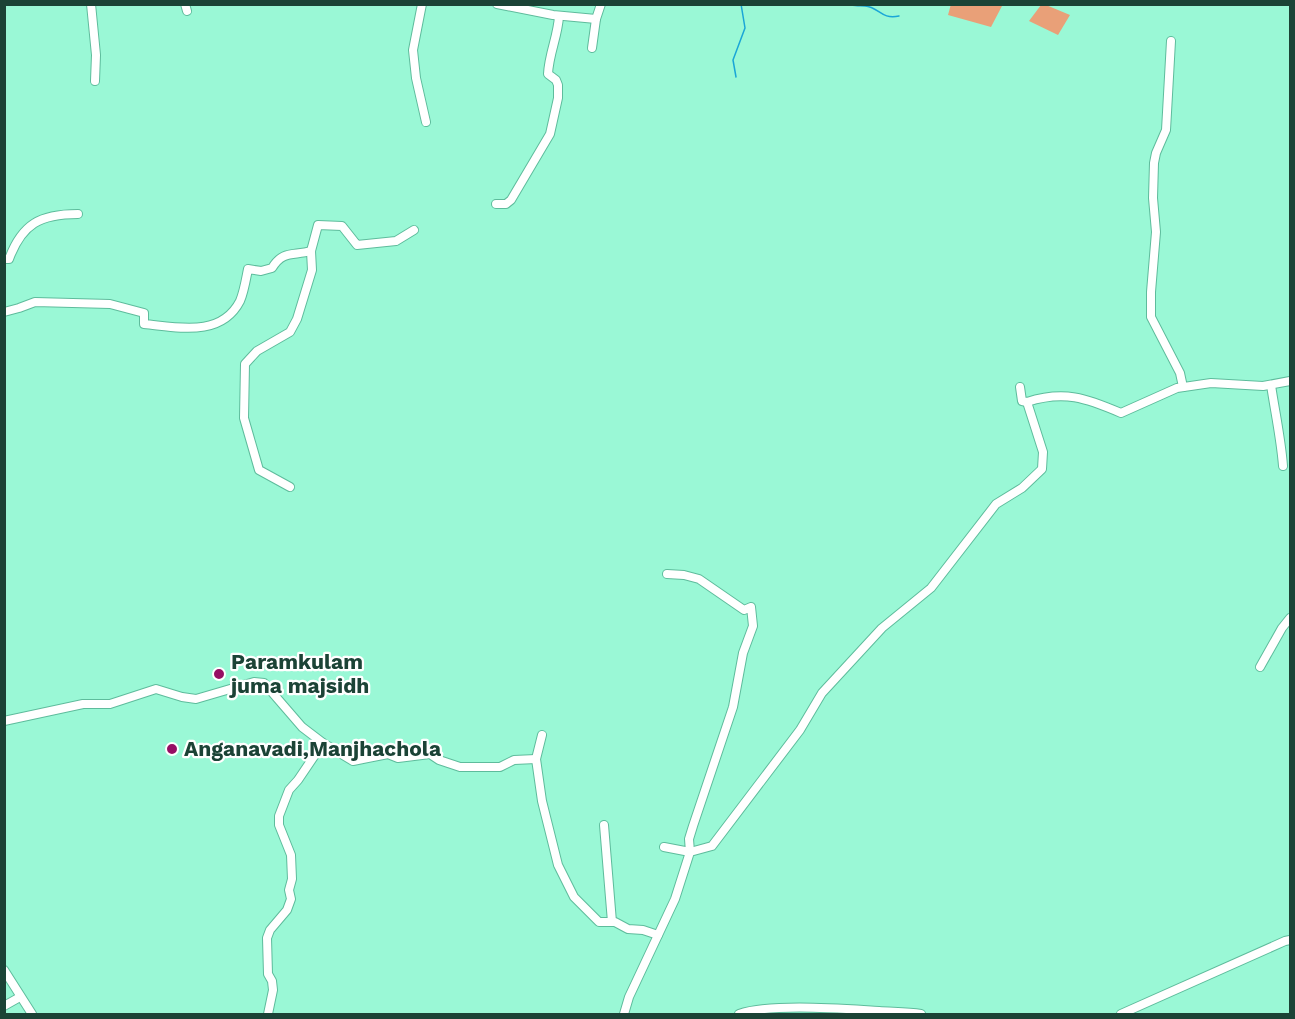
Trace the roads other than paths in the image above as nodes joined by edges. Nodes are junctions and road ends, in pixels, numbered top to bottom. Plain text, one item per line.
1 (91, 4) edge
2 (422, 4) edge
3 (497, 4) edge
4 (600, 4) edge
5 (559, 16) junction
6 (596, 19) junction
7 (1171, 41) dead end
8 (592, 48) dead end
9 (95, 81) dead end
10 (426, 122) dead end
11 (496, 204) dead end
12 (78, 214) dead end
13 (414, 230) dead end
14 (311, 251) junction
15 (4, 259) edge
16 (4, 312) edge
17 (1290, 381) edge
18 (1271, 385) junction
19 (1020, 387) dead end
20 (1183, 387) junction
21 (1027, 402) junction
22 (1283, 466) dead end
23 (290, 487) dead end
24 (667, 574) dead end
25 (1290, 618) edge
26 (1260, 667) dead end
27 (4, 721) edge
28 (542, 735) dead end
29 (323, 744) junction
30 (536, 759) junction
31 (604, 825) dead end
32 (664, 847) dead end
33 (690, 852) junction
34 (612, 922) junction
35 (658, 935) junction
36 (1290, 940) edge
37 (4, 970) edge
38 (20, 997) junction
39 (4, 1006) edge
40 (796, 1012) edge
41 (32, 1014) edge
42 (268, 1014) edge
43 (624, 1014) edge
44 (740, 1014) edge
45 (921, 1014) edge
46 (1121, 1014) edge

1 - 9 street
2 - 10 street
3 - 5 street
4 - 6 street
5 - 6 street
5 - 11 street
6 - 8 street
7 - 20 street
12 - 15 street
13 - 14 street
14 - 16 street
14 - 23 street
17 - 18 street
18 - 20 street
18 - 22 street
19 - 21 street
20 - 21 street
21 - 33 street
24 - 33 street
25 - 26 street
27 - 29 street
28 - 30 street
29 - 30 street
29 - 42 street
30 - 34 street
31 - 34 street
32 - 33 street
33 - 35 street
34 - 35 street
35 - 43 street
36 - 46 street
37 - 38 street
38 - 39 street
38 - 41 street
40 - 44 street
40 - 45 street

